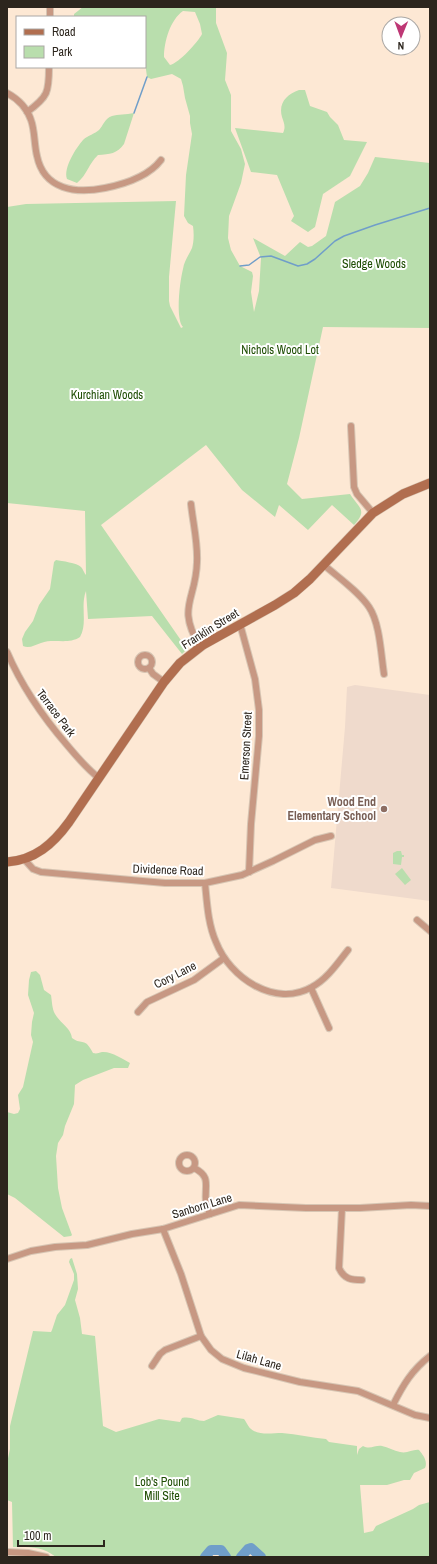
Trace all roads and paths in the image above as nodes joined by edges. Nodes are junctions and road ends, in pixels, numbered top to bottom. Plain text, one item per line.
1 (49, 68) edge
2 (7, 93) edge
3 (28, 112) junction
4 (161, 160) dead end
5 (351, 426) dead end
6 (430, 483) edge
7 (191, 504) dead end
8 (373, 513) junction
9 (324, 565) junction
10 (240, 624) junction
11 (200, 647) junction
12 (7, 652) edge
13 (148, 668) dead end
14 (384, 674) dead end
15 (164, 682) junction
16 (99, 778) junction
17 (331, 836) dead end
18 (24, 859) junction
19 (7, 862) edge
20 (249, 872) junction
21 (205, 883) junction
22 (417, 920) dead end
23 (430, 931) edge
24 (348, 950) dead end
25 (224, 958) junction
26 (310, 988) junction
27 (138, 1012) dead end
28 (329, 1028) dead end
29 (194, 1168) dead end
30 (430, 1206) edge
31 (342, 1208) junction
32 (210, 1214) junction
33 (163, 1229) junction
34 (7, 1258) edge
35 (362, 1280) dead end
36 (201, 1336) junction
37 (430, 1356) edge
38 (152, 1366) dead end
39 (393, 1405) junction
40 (430, 1418) edge
41 (7, 1552) edge
42 (46, 1557) edge

1 - 3 street
2 - 3 street
3 - 4 street
5 - 8 street
6 - 8 main road, Franklin Street
7 - 11 street
8 - 9 main road, Franklin Street
9 - 10 main road, Franklin Street
9 - 14 street
10 - 11 main road, Franklin Street
10 - 20 street, Emerson Street
11 - 15 main road, Franklin Street
12 - 16 street, Terrace Park
13 - 15 street
15 - 16 main road, Franklin Street
16 - 18 main road, Franklin Street
17 - 20 street, Dividence Road
18 - 19 main road, Franklin Street
18 - 21 street, Dividence Road
20 - 21 street, Dividence Road
21 - 25 street
22 - 23 street
24 - 26 street
25 - 26 street
25 - 27 street, Cory Lane
26 - 28 street
29 - 32 street
30 - 31 street, Sanborn Lane
31 - 32 street, Sanborn Lane
31 - 35 street
32 - 33 street, Sanborn Lane
33 - 34 street, Sanborn Lane
33 - 36 street, Lilah Lane
36 - 38 street
36 - 39 street, Lilah Lane
37 - 39 street
39 - 40 street, Lilah Lane
41 - 42 street

